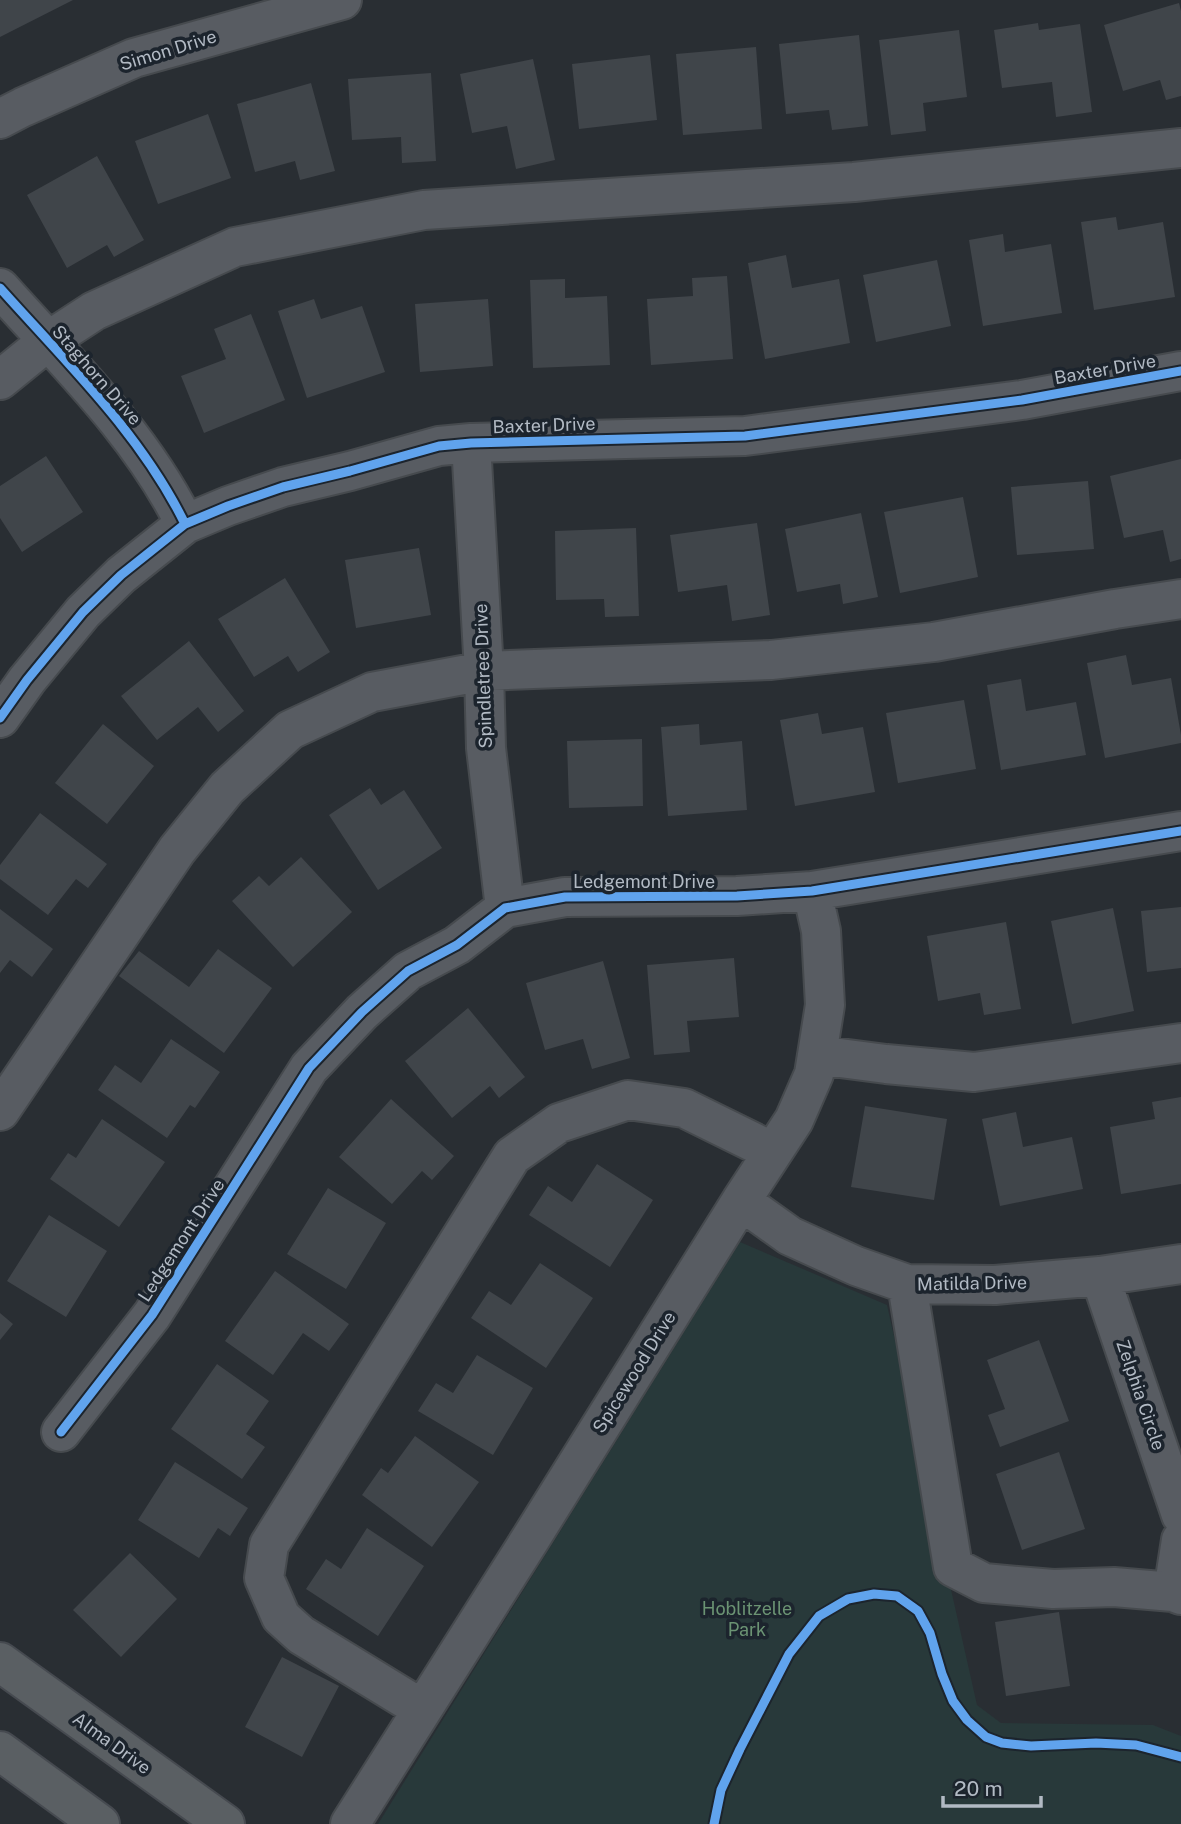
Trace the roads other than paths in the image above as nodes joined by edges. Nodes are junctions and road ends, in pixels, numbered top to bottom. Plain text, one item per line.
1 (342, 0) edge
2 (0, 119) edge
3 (1181, 148) edge
4 (0, 288) edge
5 (48, 341) junction
6 (1181, 371) edge
7 (0, 380) edge
8 (471, 443) junction
9 (185, 524) junction
10 (1181, 598) edge
11 (484, 671) junction
12 (0, 718) edge
13 (1181, 831) edge
14 (812, 891) junction
15 (505, 908) junction
16 (1181, 1043) edge
17 (817, 1055) junction
18 (0, 1111) edge
19 (773, 1152) junction
20 (741, 1201) junction
21 (1181, 1264) edge
22 (1100, 1276) junction
23 (907, 1284) junction
24 (61, 1432) dead end
25 (1181, 1515) edge
26 (1181, 1540) edge
27 (1177, 1593) edge
28 (0, 1662) edge
29 (422, 1709) junction
30 (0, 1751) edge
31 (100, 1824) edge
32 (225, 1824) edge
33 (350, 1824) edge

1 - 2 street, Simon Drive
3 - 5 street
4 - 5 street, Staghorn Drive
5 - 7 street
5 - 9 street, Staghorn Drive
6 - 8 street, Baxter Drive
8 - 9 street, Baxter Drive
8 - 11 street, Spindletree Drive
9 - 12 street, Baxter Drive
10 - 11 street
11 - 15 street, Spindletree Drive
11 - 18 street
13 - 14 street, Ledgemont Drive
14 - 15 street, Ledgemont Drive
14 - 17 street, Spicewood Drive
15 - 24 street, Ledgemont Drive
16 - 17 street
17 - 19 street, Spicewood Drive
19 - 20 street, Spicewood Drive
19 - 29 street
20 - 23 street, Matilda Drive
20 - 29 street, Spicewood Drive
21 - 22 street, Matilda Drive
22 - 23 street, Matilda Drive
22 - 25 street, Zelphia Circle
23 - 27 street
26 - 27 street
28 - 32 main road, Alma Drive
29 - 33 street, Spicewood Drive
30 - 31 main road

